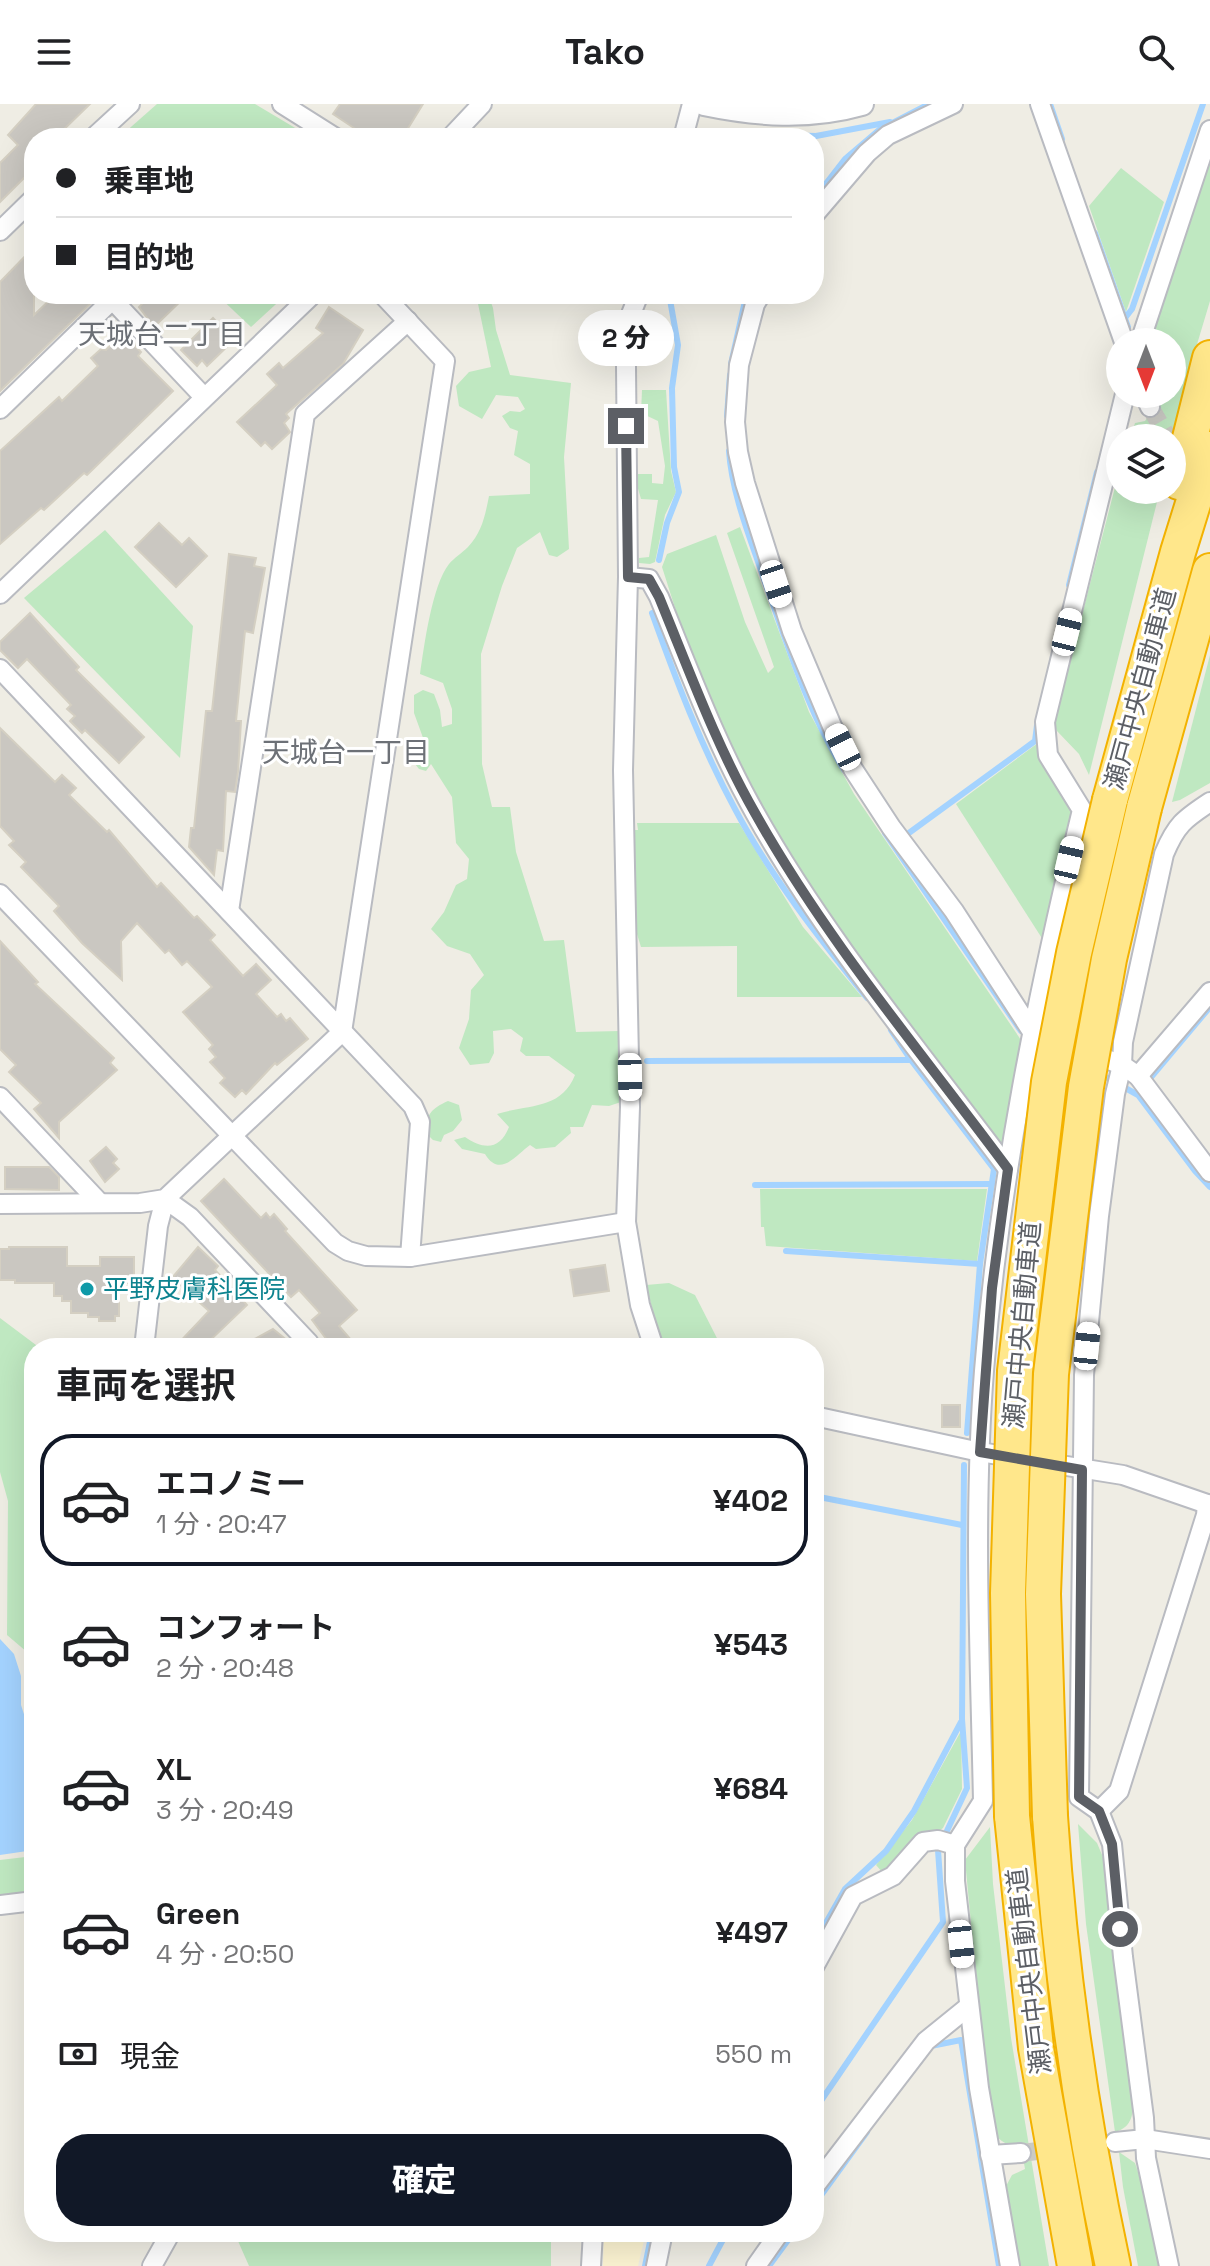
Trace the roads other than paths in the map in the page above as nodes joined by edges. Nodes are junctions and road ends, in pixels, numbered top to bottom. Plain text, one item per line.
1 (130, 104) edge
2 (482, 104) edge
3 (692, 104) edge
4 (705, 104) edge
5 (862, 104) edge
6 (953, 104) edge
7 (1040, 104) edge
8 (293, 107) edge
9 (104, 128) edge
10 (322, 128) edge
11 (459, 128) edge
12 (686, 128) edge
13 (1210, 130) edge
14 (824, 203) edge
15 (24, 212) edge
16 (0, 231) edge
17 (103, 304) edge
18 (117, 304) edge
19 (302, 304) edge
20 (392, 304) edge
21 (635, 304) edge
22 (757, 304) edge
23 (408, 321) junction
24 (1119, 328) edge
25 (1145, 328) edge
26 (1210, 358) edge
27 (203, 396) junction
28 (1122, 408) edge
29 (0, 409) edge
30 (1210, 449) edge
31 (1210, 571) edge
32 (628, 577) junction
33 (0, 594) edge
34 (1156, 628) junction
35 (0, 669) edge
36 (1210, 802) edge
37 (0, 894) edge
38 (229, 911) junction
39 (1210, 992) edge
40 (342, 1032) junction
41 (1030, 1035) junction
42 (1131, 1081) junction
43 (0, 1097) edge
44 (232, 1136) junction
45 (1008, 1169) junction
46 (1210, 1172) edge
47 (165, 1199) junction
48 (99, 1202) junction
49 (0, 1204) edge
50 (626, 1222) junction
51 (410, 1257) junction
52 (145, 1338) edge
53 (304, 1338) edge
54 (651, 1338) edge
55 (824, 1418) edge
56 (980, 1452) junction
57 (1082, 1470) junction
58 (1208, 1504) edge
59 (1079, 1797) junction
60 (1021, 1806) junction
61 (1099, 1811) junction
62 (947, 1842) junction
63 (24, 1902) edge
64 (0, 1905) edge
65 (824, 1949) edge
66 (968, 2007) junction
67 (1145, 2139) junction
68 (1115, 2142) tunnel mouth
69 (1210, 2149) edge
70 (1021, 2153) tunnel mouth
71 (990, 2155) junction
72 (824, 2174) edge
73 (165, 2242) edge
74 (592, 2242) edge
75 (661, 2242) edge
76 (773, 2242) edge
77 (152, 2266) edge
78 (591, 2266) edge
79 (656, 2266) edge
80 (756, 2266) edge
81 (1010, 2266) edge
82 (1075, 2266) edge
83 (1113, 2266) edge
84 (1169, 2266) edge

1 - 9 street
2 - 11 street
3 - 12 street
4 - 5 street
6 - 14 street
7 - 24 street
8 - 10 street
13 - 25 street
15 - 16 street
17 - 29 street
18 - 27 street
19 - 27 street
20 - 23 street
21 - 32 street
22 - 41 street
23 - 38 street
23 - 40 street
26 - 34 highway
27 - 33 street
28 - 41 street
30 - 34 highway, 瀬戸中央自動車道
31 - 60 highway, 瀬戸中央自動車道, bridge
32 - 45 street
32 - 50 street
34 - 60 highway, 瀬戸中央自動車道, bridge
35 - 38 street
36 - 42 street
37 - 44 street
38 - 40 street
39 - 42 street
40 - 44 street
40 - 51 street
41 - 42 street
41 - 45 street
42 - 46 street
42 - 57 street
43 - 48 street
44 - 47 street
44 - 51 street
45 - 56 street
47 - 48 street
47 - 52 street
47 - 53 street
48 - 49 street
50 - 51 street
50 - 54 street
55 - 56 street
56 - 57 street
56 - 60 street
57 - 58 street
57 - 59 street
58 - 61 street
59 - 60 street
59 - 61 street
60 - 62 street
60 - 82 highway, 瀬戸中央自動車道
60 - 83 highway, 瀬戸中央自動車道
61 - 67 street
62 - 65 street
62 - 66 street
63 - 64 street
66 - 71 street
66 - 72 street
67 - 68 street
67 - 69 street
67 - 84 street
70 - 71 street
71 - 81 street
73 - 77 street
74 - 78 street
75 - 79 street
76 - 80 street

